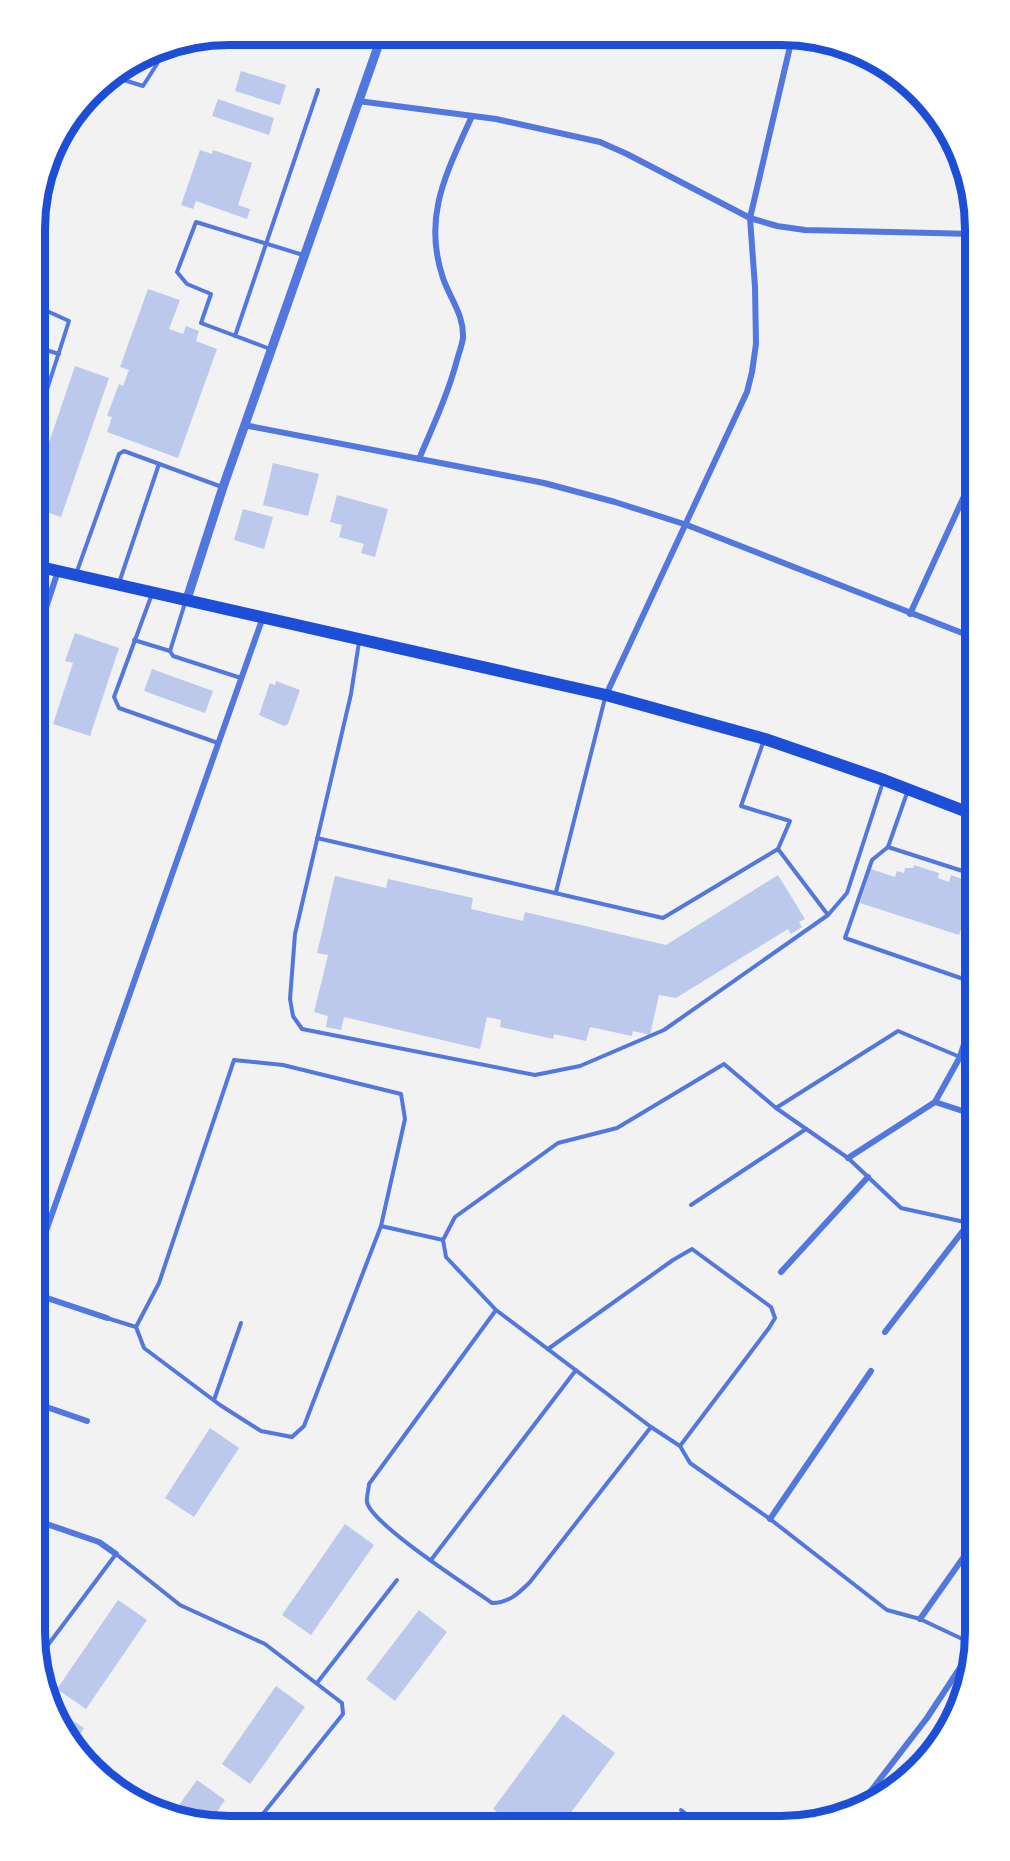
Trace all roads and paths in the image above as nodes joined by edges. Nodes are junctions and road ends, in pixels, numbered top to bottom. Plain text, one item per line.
1 (378, 45) edge
2 (790, 46) edge
3 (158, 60) edge
4 (122, 80) edge
5 (318, 90) dead end
6 (358, 101) junction
7 (472, 116) junction
8 (750, 218) junction
9 (965, 234) edge
10 (267, 244) junction
11 (303, 256) junction
12 (45, 310) edge
13 (235, 336) junction
14 (271, 349) junction
15 (45, 350) edge
16 (59, 354) junction
17 (45, 397) edge
18 (244, 425) junction
19 (419, 459) junction
20 (159, 464) junction
21 (222, 487) junction
22 (965, 494) edge
23 (687, 525) junction
24 (45, 568) edge
25 (58, 571) junction
26 (76, 575) junction
27 (118, 584) junction
28 (153, 592) junction
29 (187, 599) junction
30 (45, 611) edge
31 (910, 614) junction
32 (263, 616) junction
33 (965, 634) edge
34 (359, 639) junction
35 (134, 640) junction
36 (170, 651) junction
37 (241, 678) junction
38 (606, 694) junction
39 (765, 739) junction
40 (218, 743) junction
41 (884, 780) junction
42 (908, 789) junction
43 (965, 811) edge
44 (317, 838) junction
45 (888, 847) junction
46 (778, 849) junction
47 (965, 872) edge
48 (556, 892) junction
49 (828, 915) junction
50 (965, 980) edge
51 (965, 1041) edge
52 (960, 1057) junction
53 (935, 1102) junction
54 (776, 1108) junction
55 (965, 1112) edge
56 (806, 1129) junction
57 (848, 1158) junction
58 (868, 1177) junction
59 (691, 1205) dead end
60 (965, 1221) edge
61 (381, 1226) junction
62 (965, 1227) edge
63 (45, 1234) edge
64 (442, 1240) junction
65 (781, 1272) dead end
66 (45, 1297) edge
67 (496, 1310) junction
68 (107, 1318) joint
69 (241, 1323) dead end
70 (136, 1327) junction
71 (885, 1332) dead end
72 (548, 1349) junction
73 (576, 1370) junction
74 (871, 1371) dead end
75 (214, 1400) junction
76 (45, 1406) edge
77 (87, 1421) dead end
78 (651, 1427) junction
79 (680, 1446) junction
80 (770, 1519) junction
81 (45, 1523) edge
82 (116, 1554) junction
83 (965, 1555) edge
84 (430, 1560) junction
85 (397, 1580) dead end
86 (920, 1619) junction
87 (965, 1640) edge
88 (46, 1648) edge
89 (961, 1666) edge
90 (316, 1683) junction
91 (870, 1793) edge
92 (681, 1810) dead end
93 (261, 1816) edge
94 (689, 1816) edge

1 - 6 street
2 - 8 street
3 - 4 lane
5 - 10 lane
6 - 7 street
6 - 11 street
7 - 8 street
7 - 19 street
8 - 9 street
8 - 23 street
10 - 11 lane
10 - 13 lane
10 - 13 lane
11 - 14 street
12 - 16 lane
13 - 14 lane
14 - 18 street
15 - 16 lane
16 - 17 lane
18 - 19 street
18 - 21 street
19 - 23 street
20 - 21 lane
20 - 26 lane
20 - 27 lane
21 - 29 street
22 - 31 street
23 - 31 street
23 - 38 street
24 - 25 main road
25 - 26 main road
25 - 30 street
26 - 27 main road
27 - 28 main road
28 - 29 main road
28 - 35 lane
29 - 32 main road
29 - 36 lane
31 - 33 street
32 - 34 main road
32 - 37 street
34 - 38 main road
34 - 44 lane
35 - 36 lane
35 - 40 lane
36 - 37 lane
37 - 40 street
38 - 39 main road
38 - 48 lane
39 - 41 main road
39 - 46 lane
40 - 63 street
41 - 42 main road
41 - 49 lane
42 - 43 main road
42 - 45 lane
44 - 48 lane
44 - 49 lane
45 - 47 lane
45 - 50 lane
46 - 48 lane
46 - 49 lane
51 - 52 street
52 - 53 street
52 - 54 lane
53 - 55 street
53 - 57 street
54 - 56 lane
54 - 64 lane
56 - 57 lane
56 - 59 lane
57 - 58 lane
58 - 60 lane
58 - 65 street
61 - 64 lane
61 - 70 lane
61 - 75 lane
62 - 71 street
64 - 67 lane
66 - 68 street
67 - 72 lane
67 - 84 lane
68 - 70 lane
69 - 75 lane
70 - 75 lane
72 - 73 lane
72 - 79 lane
73 - 78 lane
73 - 84 lane
74 - 80 street
76 - 77 street
78 - 79 lane
78 - 84 lane
79 - 80 lane
80 - 86 lane
81 - 82 street
82 - 88 lane
82 - 90 lane
83 - 86 street
85 - 90 lane
86 - 87 lane
89 - 91 street
90 - 93 lane
92 - 94 lane

